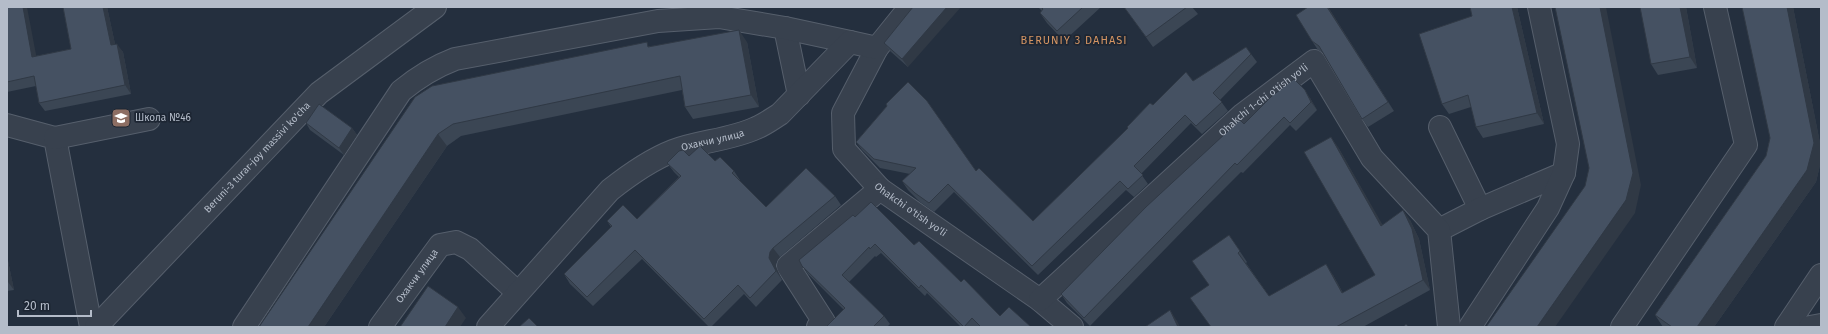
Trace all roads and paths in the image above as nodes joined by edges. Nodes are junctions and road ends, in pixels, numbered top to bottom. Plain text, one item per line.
1 (435, 7) edge
2 (910, 7) edge
3 (1539, 7) edge
4 (1715, 7) edge
5 (785, 28) junction
6 (850, 42) junction
7 (877, 48) junction
8 (799, 95) junction
9 (149, 119) dead end
10 (7, 125) edge
11 (1440, 127) dead end
12 (55, 138) junction
13 (1564, 173) junction
14 (880, 189) junction
15 (1480, 209) junction
16 (1439, 230) junction
17 (1821, 275) edge
18 (517, 292) junction
19 (1040, 300) junction
20 (1821, 325) edge
21 (91, 327) edge
22 (96, 327) edge
23 (244, 327) edge
24 (380, 327) edge
25 (488, 327) edge
26 (818, 327) edge
27 (1072, 327) edge
28 (1449, 327) edge
29 (1470, 327) edge
30 (1622, 327) edge
31 (1786, 327) edge
32 (1810, 327) edge

1 - 22 street, Beruni-3 turar-joy massivi ko'cha
2 - 7 street
3 - 13 street
4 - 30 street
5 - 6 street
5 - 8 street
5 - 23 street
6 - 7 street
6 - 8 street, Охакчи улица
7 - 14 street, Ohakchi o'tish yo'li
8 - 18 street, Охакчи улица
9 - 12 street
10 - 12 street
11 - 15 street
12 - 21 street
13 - 15 street
13 - 29 street
14 - 19 street, Ohakchi o'tish yo'li
14 - 26 street
15 - 16 street
16 - 19 street, Ohakchi 1-chi o'tish yo'li
16 - 28 street
17 - 31 street
18 - 24 street, Охакчи улица
18 - 25 street, Охакчи улица
19 - 27 street, Ohakchi o'tish yo'li
20 - 32 street

